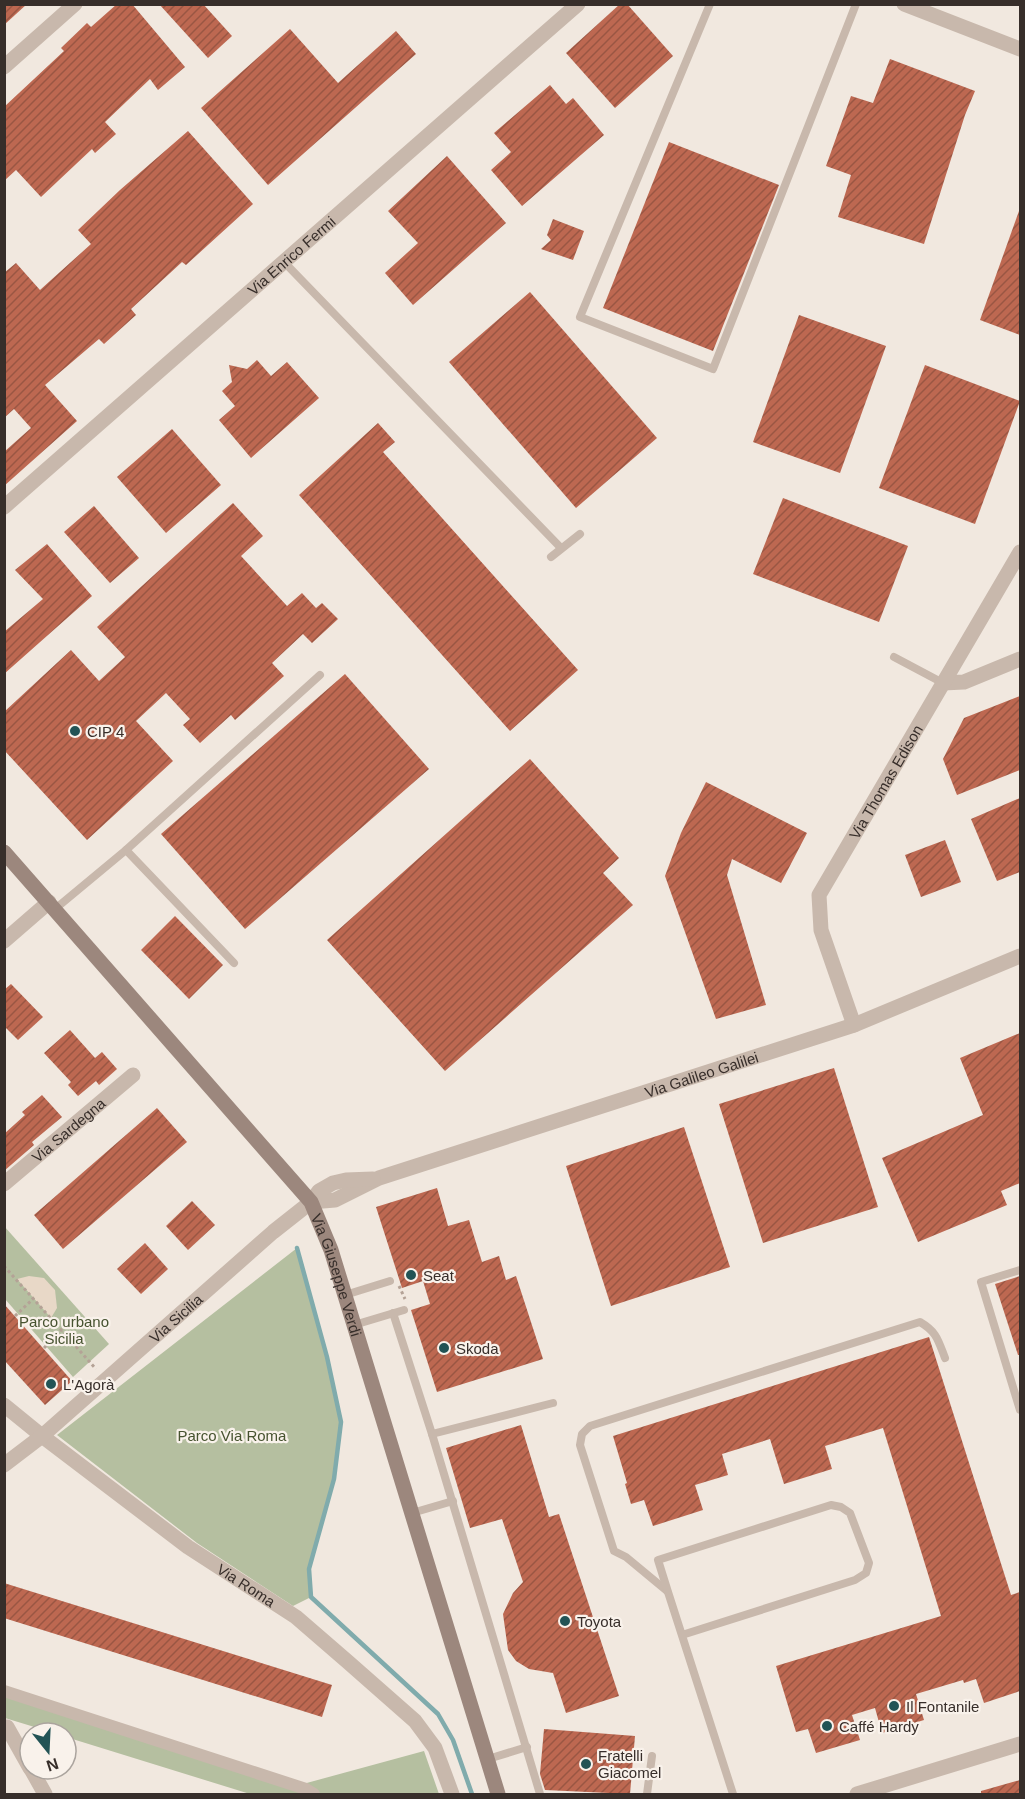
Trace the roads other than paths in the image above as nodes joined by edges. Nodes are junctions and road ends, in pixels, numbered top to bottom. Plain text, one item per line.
1 (75, 4) edge
2 (578, 4) edge
3 (710, 4) edge
4 (856, 4) edge
5 (904, 4) edge
6 (1020, 50) edge
7 (4, 67) edge
8 (284, 262) junction
9 (4, 507) edge
10 (580, 534) dead end
11 (561, 548) junction
12 (1020, 552) edge
13 (551, 556) dead end
14 (894, 657) dead end
15 (1020, 659) edge
16 (320, 675) dead end
17 (943, 683) junction
18 (126, 850) junction
19 (4, 852) edge
20 (52, 905) junction
21 (4, 941) edge
22 (1020, 956) edge
23 (234, 963) dead end
24 (854, 1025) junction
25 (133, 1075) dead end
26 (4, 1184) edge
27 (311, 1202) junction
28 (1020, 1270) edge
29 (390, 1281) road end
30 (345, 1295) junction
31 (404, 1310) road end
32 (393, 1313) junction
33 (354, 1325) junction
34 (945, 1358) dead end
35 (553, 1403) dead end
36 (4, 1405) edge
37 (1020, 1410) edge
38 (432, 1434) junction
39 (42, 1436) junction
40 (4, 1466) edge
41 (453, 1501) junction
42 (412, 1513) junction
43 (668, 1592) junction
44 (682, 1635) junction
45 (4, 1691) edge
46 (6, 1728) edge
47 (1020, 1744) edge
48 (18, 1746) edge
49 (527, 1747) junction
50 (652, 1756) dead end
51 (488, 1759) junction
52 (315, 1794) edge
53 (452, 1794) edge
54 (498, 1794) edge
55 (540, 1794) edge
56 (647, 1794) edge
57 (733, 1794) edge
58 (857, 1794) edge

1 - 7 street
2 - 8 street, Via Enrico Fermi
3 - 4 lane
5 - 6 street
8 - 9 street, Via Enrico Fermi
8 - 11 lane
10 - 11 lane
11 - 13 lane
12 - 17 street, Via Thomas Edison
14 - 17 lane
15 - 17 street
16 - 18 lane
17 - 24 street, Via Thomas Edison
18 - 20 lane
18 - 23 lane
19 - 20 main road, Via Giuseppe Verdi
20 - 21 street
20 - 27 main road, Via Giuseppe Verdi
22 - 24 street, Via Galileo Galilei
24 - 27 street, Via Galileo Galilei
25 - 26 street, Via Sardegna
27 - 30 main road, Via Giuseppe Verdi
27 - 39 street, Via Sicilia
28 - 37 lane
29 - 30 lane
30 - 33 main road, Via Giuseppe Verdi
31 - 32 lane
32 - 33 lane
32 - 38 lane
33 - 42 main road, Via Giuseppe Verdi
34 - 43 lane
35 - 38 lane
36 - 39 street, Via Roma
38 - 41 lane
39 - 40 street, Via Sicilia
39 - 53 street, Via Roma
41 - 42 lane
41 - 49 lane
42 - 51 main road, Via Giuseppe Verdi
43 - 44 lane
43 - 44 lane
44 - 57 lane
45 - 52 street
46 - 48 street
47 - 58 street
49 - 51 lane
49 - 55 lane
50 - 56 lane
51 - 54 main road, Via Giuseppe Verdi

